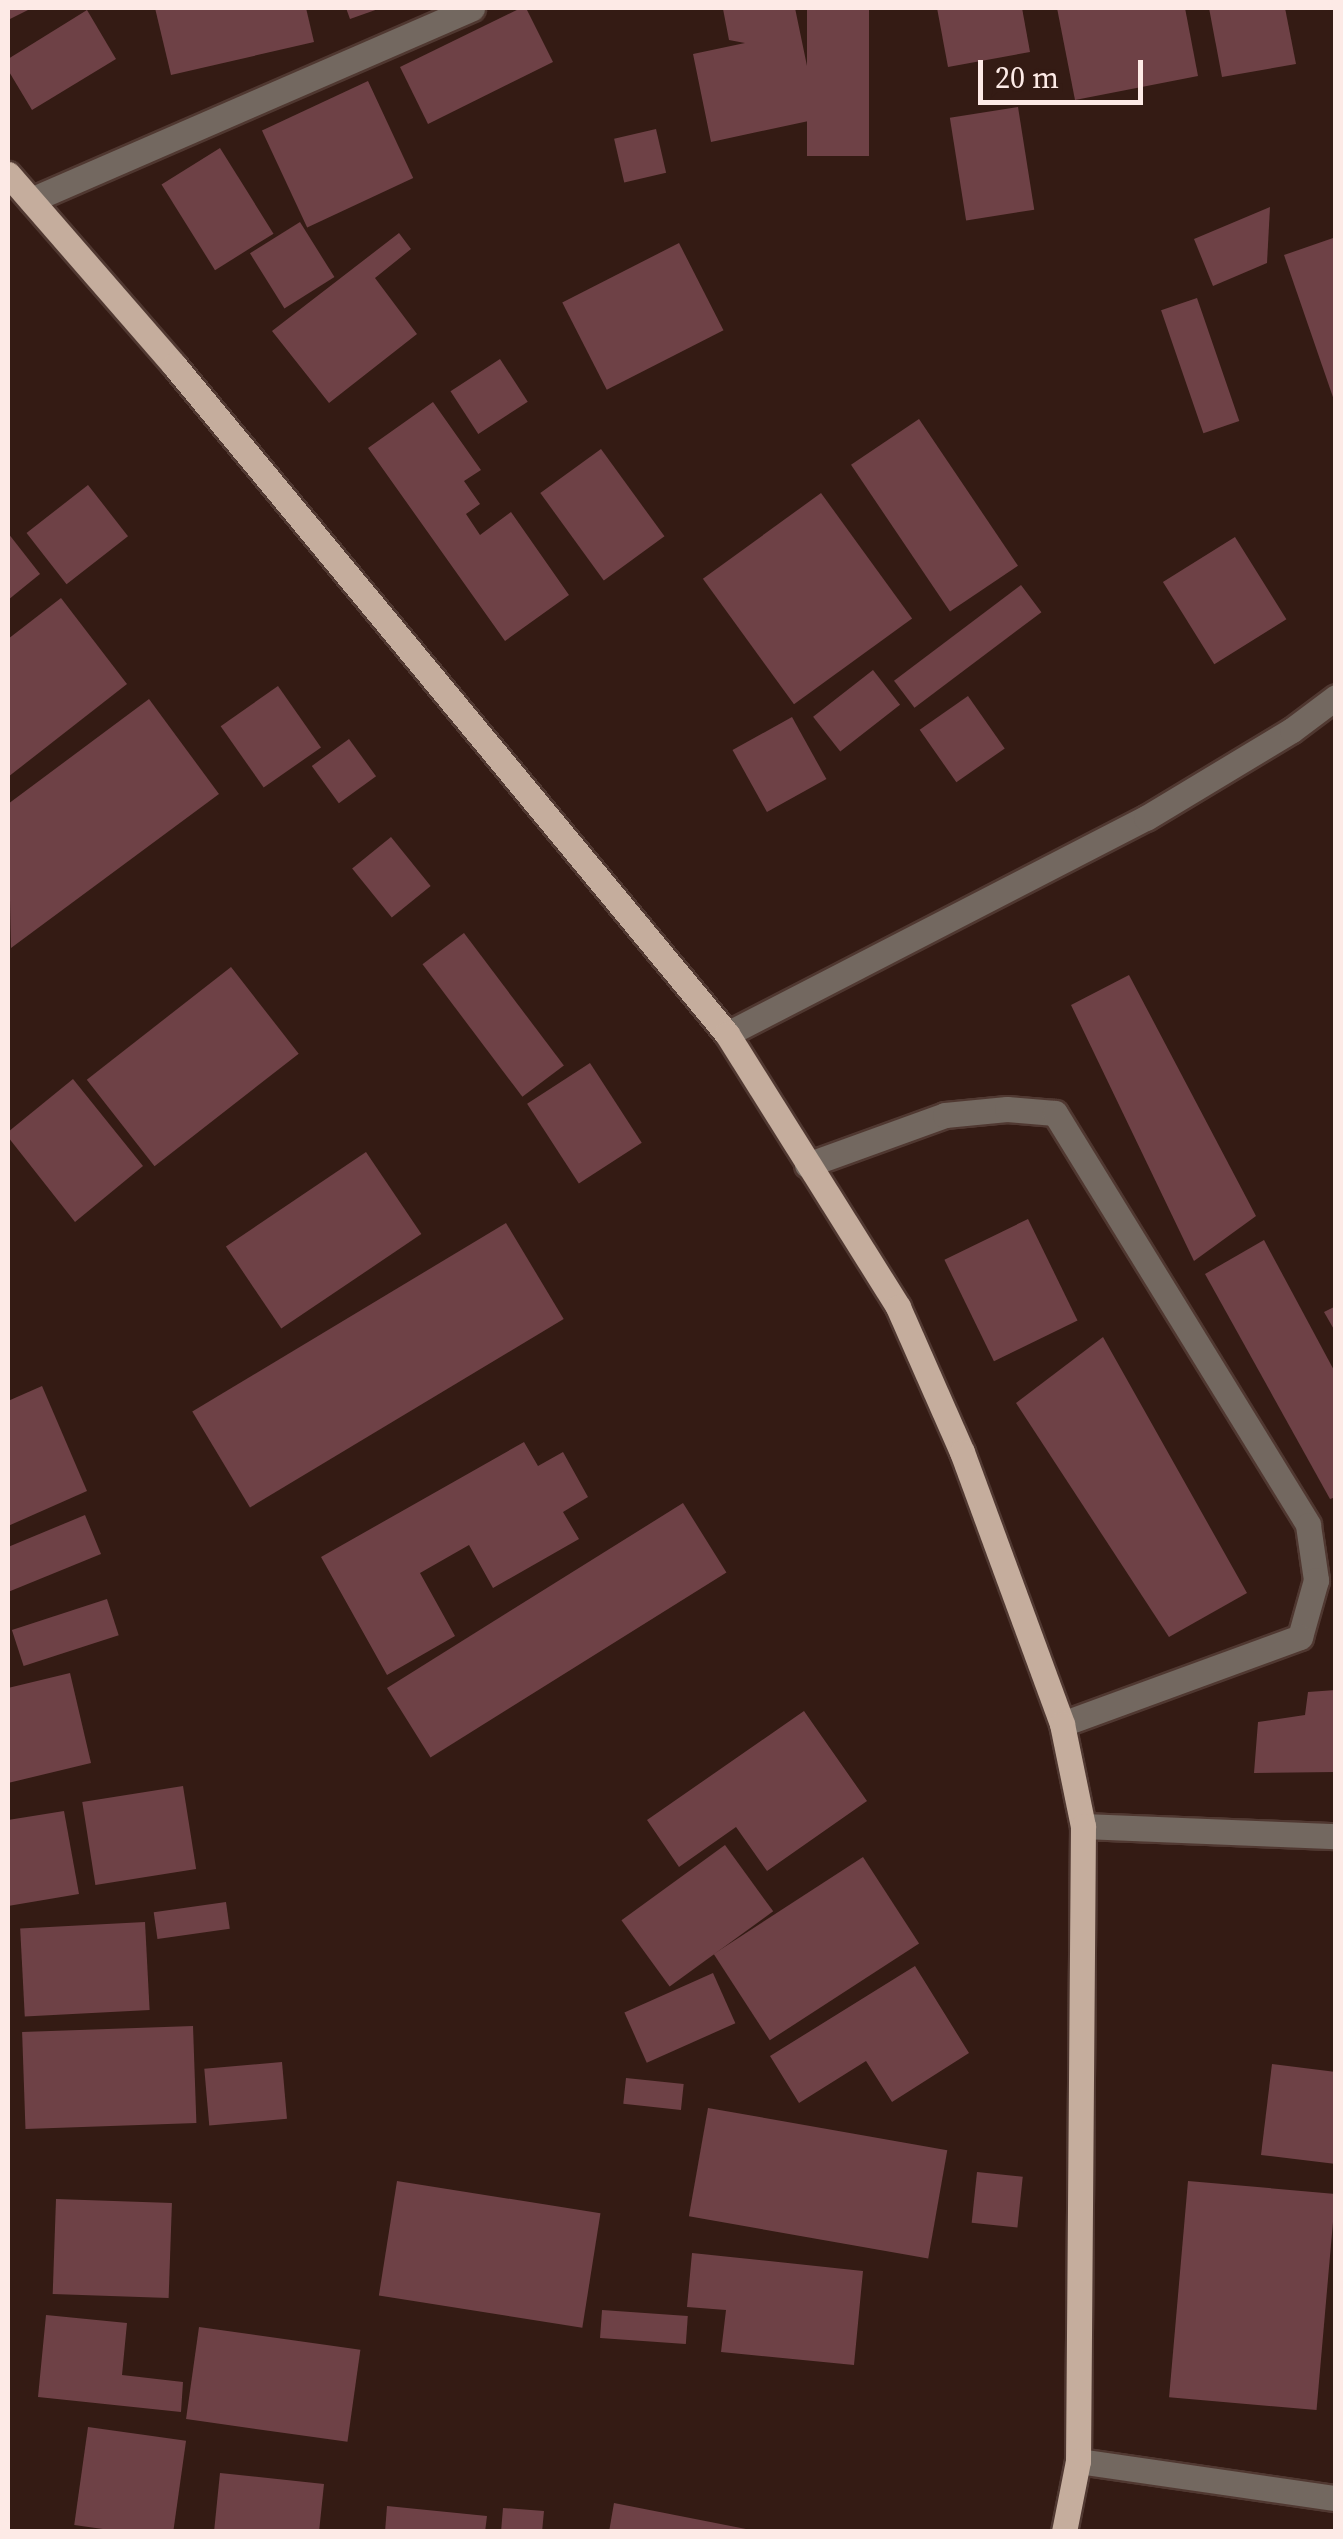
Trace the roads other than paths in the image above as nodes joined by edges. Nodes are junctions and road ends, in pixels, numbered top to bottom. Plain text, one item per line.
1 (472, 8) edge
2 (8, 174) edge
3 (31, 200) junction
4 (1336, 697) edge
5 (727, 1034) junction
6 (808, 1165) junction
7 (1062, 1724) junction
8 (1083, 1826) junction
9 (1336, 1836) edge
10 (1078, 2462) junction
11 (1336, 2498) edge
12 (1064, 2532) edge

1 - 3 street
2 - 3 main road
3 - 5 main road
4 - 5 street
5 - 6 main road
6 - 7 main road
6 - 7 street
7 - 8 main road
8 - 9 street
8 - 10 main road
10 - 11 street
10 - 12 main road

